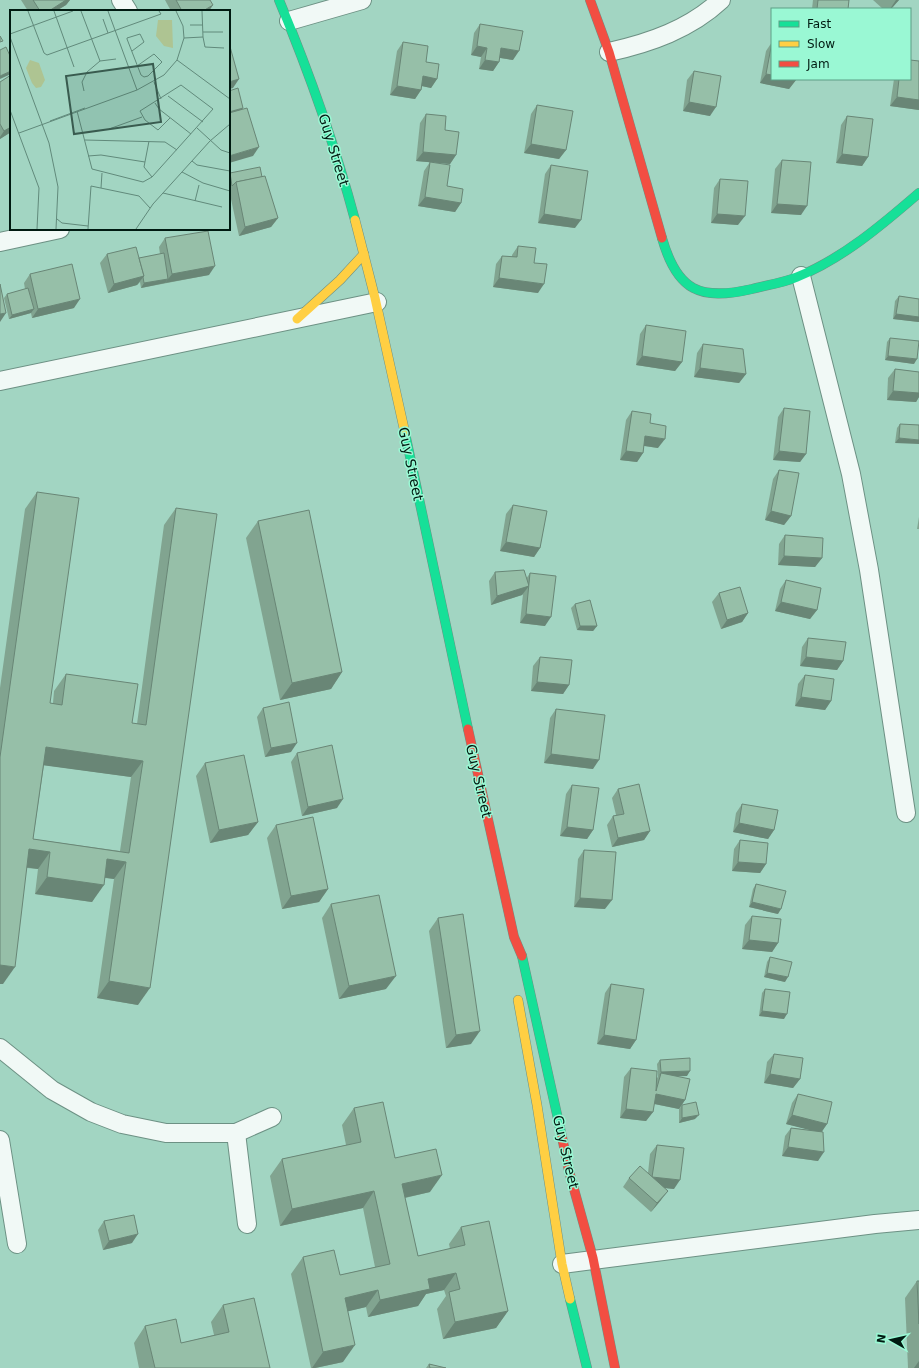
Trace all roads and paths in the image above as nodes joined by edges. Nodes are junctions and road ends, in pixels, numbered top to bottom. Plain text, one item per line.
1 (121, 0) edge
2 (279, 0) edge
3 (362, 0) edge
4 (590, 0) edge
5 (721, 0) edge
6 (127, 10) edge
7 (289, 21) junction
8 (609, 52) junction
9 (919, 194) edge
10 (55, 230) edge
11 (0, 242) edge
12 (364, 254) junction
13 (801, 276) junction
14 (377, 302) junction
15 (297, 319) junction
16 (0, 381) edge
17 (906, 813) dead end
18 (514, 937) junction
19 (513, 961) dead end
20 (517, 992) dead end
21 (0, 1048) edge
22 (272, 1117) dead end
23 (236, 1133) junction
24 (0, 1140) edge
25 (919, 1220) edge
26 (247, 1224) dead end
27 (17, 1244) dead end
28 (593, 1258) junction
29 (562, 1264) junction
30 (587, 1368) edge
31 (615, 1368) edge

1 - 6 street
2 - 7 street, Guy Street
3 - 7 street
4 - 8 street
5 - 8 street
7 - 12 street, Guy Street
8 - 13 street
9 - 13 street
10 - 11 street
12 - 14 street, Guy Street
12 - 15 street
13 - 17 street
14 - 15 street
14 - 18 street, Guy Street
15 - 16 street
18 - 19 street, Guy Street
18 - 28 street, Guy Street
20 - 29 street, Guy Street
21 - 23 street
22 - 23 street
23 - 26 street
24 - 27 street
25 - 28 street
28 - 29 street
28 - 31 street, Guy Street
29 - 30 street, Guy Street

